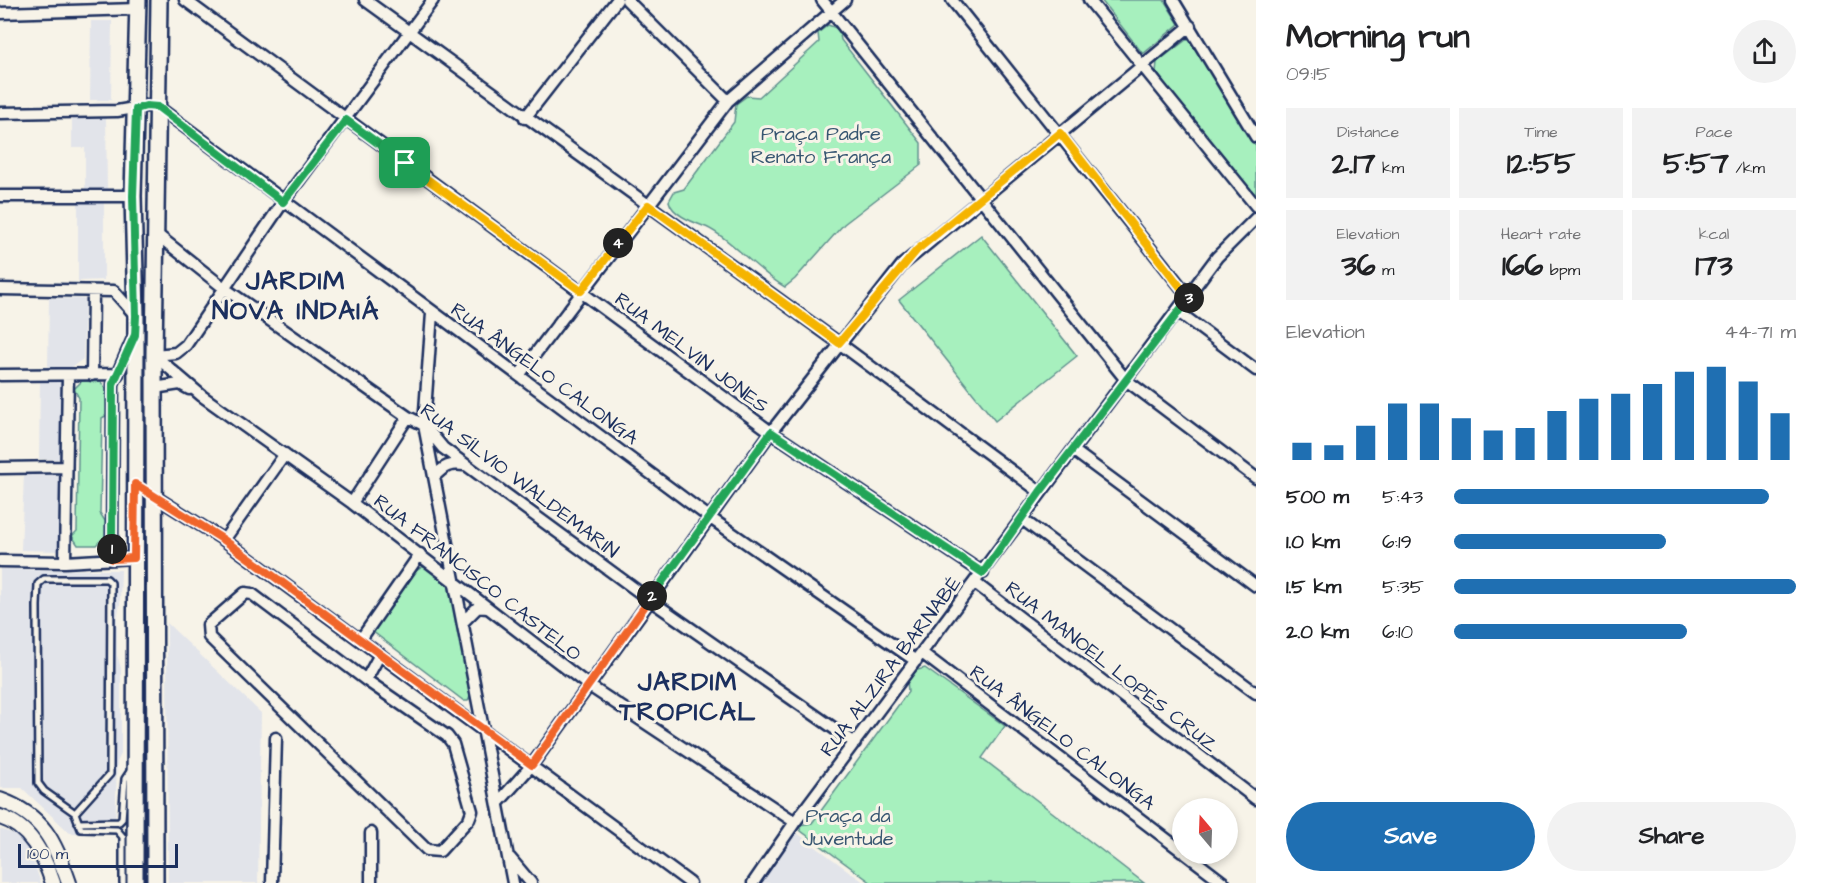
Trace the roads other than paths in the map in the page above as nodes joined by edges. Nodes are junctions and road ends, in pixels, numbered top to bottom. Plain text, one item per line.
1 (159, 0) edge
2 (185, 0) edge
3 (365, 0) edge
4 (433, 0) edge
5 (617, 0) edge
6 (627, 0) edge
7 (822, 0) edge
8 (844, 0) edge
9 (952, 0) edge
10 (1089, 0) edge
11 (1173, 0) edge
12 (138, 4) edge
13 (831, 11) junction
14 (0, 13) edge
15 (1190, 26) junction
16 (410, 35) junction
17 (1142, 64) junction
18 (728, 101) junction
19 (158, 107) junction
20 (136, 109) junction
21 (0, 113) edge
22 (525, 118) junction
23 (346, 120) junction
24 (1060, 133) junction
25 (1256, 137) edge
26 (0, 196) edge
27 (133, 196) junction
28 (979, 199) junction
29 (283, 202) junction
30 (648, 205) junction
31 (1256, 206) edge
32 (1256, 218) edge
33 (155, 233) junction
34 (224, 288) junction
35 (0, 289) edge
36 (93, 291) junction
37 (581, 291) junction
38 (1189, 297) junction
39 (1177, 311) junction
40 (432, 313) junction
41 (136, 316) junction
42 (135, 335) junction
43 (839, 343) junction
44 (154, 355) junction
45 (1256, 370) edge
46 (118, 374) junction
47 (520, 374) junction
48 (0, 375) edge
49 (68, 375) junction
50 (92, 375) junction
51 (1126, 380) junction
52 (154, 388) junction
53 (202, 396) junction
54 (408, 417) junction
55 (423, 425) junction
56 (771, 432) junction
57 (1074, 451) junction
58 (285, 454) junction
59 (66, 466) junction
60 (467, 466) junction
61 (0, 468) edge
62 (434, 477) junction
63 (1256, 478) edge
64 (135, 484) junction
65 (1040, 492) junction
66 (154, 497) junction
67 (352, 502) junction
68 (710, 517) junction
69 (1022, 519) junction
70 (224, 540) junction
71 (420, 554) junction
72 (134, 558) junction
73 (112, 559) junction
74 (0, 561) edge
75 (65, 562) junction
76 (983, 573) junction
77 (453, 581) junction
78 (975, 583) junction
79 (1256, 586) edge
80 (650, 600) junction
81 (487, 608) junction
82 (462, 621) junction
83 (361, 639) junction
84 (380, 654) junction
85 (919, 657) junction
86 (366, 680) junction
87 (588, 685) junction
88 (1256, 693) edge
89 (481, 727) junction
90 (276, 738) dead end
91 (855, 743) junction
92 (532, 765) junction
93 (134, 768) junction
94 (1256, 799) edge
95 (0, 800) edge
96 (498, 803) junction
97 (75, 813) junction
98 (0, 817) edge
99 (795, 822) junction
100 (78, 823) junction
101 (134, 832) junction
102 (371, 832) dead end
103 (155, 833) junction
104 (1172, 844) edge
105 (510, 856) junction
106 (1199, 864) edge
107 (53, 883) edge
108 (69, 883) edge
109 (123, 883) edge
110 (135, 883) edge
111 (155, 883) edge
112 (272, 883) edge
113 (371, 883) edge
114 (513, 883) edge
115 (531, 883) edge
116 (690, 883) edge
117 (753, 883) edge
118 (1224, 883) edge

1 - 19 main road
2 - 23 street, RUA MELVIN JONES
3 - 16 street
4 - 16 street
5 - 22 street
6 - 18 street
7 - 13 street
8 - 13 street
9 - 24 street
10 - 17 street
11 - 15 street
12 - 14 street
12 - 20 main road
13 - 18 street
13 - 28 street
15 - 17 street
15 - 25 street
16 - 22 street
16 - 23 street
17 - 24 street
17 - 31 street
18 - 30 street
19 - 20 street
19 - 29 street, RUA ÂNGELO CALONGA
19 - 33 main road
20 - 21 street
20 - 27 main road
22 - 30 street
23 - 29 street
23 - 37 street, RUA MELVIN JONES
24 - 28 street
24 - 38 street
26 - 27 street
27 - 41 main road
28 - 43 street
28 - 51 street
29 - 34 street
29 - 40 street, RUA ÂNGELO CALONGA
30 - 37 street
30 - 43 street
32 - 38 street, RUA ALZIRA BARNABÉ
33 - 34 street, RUA SÍLVIO WALDEMARIN
33 - 44 main road
34 - 44 street
34 - 54 street, RUA SÍLVIO WALDEMARIN
35 - 36 street
36 - 41 street
36 - 50 street
37 - 47 street
37 - 56 street, RUA MELVIN JONES
38 - 39 street, RUA ALZIRA BARNABÉ
39 - 45 street
39 - 51 street, RUA ALZIRA BARNABÉ
40 - 47 street, RUA ÂNGELO CALONGA
40 - 55 street
41 - 42 main road
42 - 46 street
42 - 64 main road
43 - 56 street
43 - 65 street
44 - 52 main road
44 - 53 street, RUA FRANCISCO CASTELO
46 - 50 street
46 - 73 street
47 - 68 street, RUA ÂNGELO CALONGA
48 - 49 street
49 - 50 street
49 - 59 street
51 - 57 street, RUA ALZIRA BARNABÉ
51 - 63 street
52 - 53 street, RUA FRANCISCO CASTELO
52 - 66 main road
53 - 58 street, RUA FRANCISCO CASTELO
54 - 55 street, RUA SÍLVIO WALDEMARIN
54 - 67 street
55 - 60 street, RUA SÍLVIO WALDEMARIN
55 - 62 street
56 - 68 street
56 - 76 street, RUA MELVIN JONES
57 - 65 street, RUA ALZIRA BARNABÉ
57 - 79 street
58 - 67 street, RUA FRANCISCO CASTELO
58 - 70 street
59 - 61 street
59 - 75 street
60 - 62 street
60 - 80 street, RUA SÍLVIO WALDEMARIN
62 - 77 street
64 - 66 street
64 - 72 main road
65 - 69 street, RUA ALZIRA BARNABÉ
66 - 70 street
66 - 103 main road
67 - 71 street, RUA FRANCISCO CASTELO
68 - 80 street
68 - 85 street, RUA ÂNGELO CALONGA
69 - 76 street, RUA ALZIRA BARNABÉ
69 - 88 street
70 - 83 street
71 - 77 street, RUA FRANCISCO CASTELO
71 - 83 street
72 - 73 street
72 - 93 main road
73 - 75 street
74 - 75 street
76 - 78 street, RUA ALZIRA BARNABÉ
77 - 81 street, RUA FRANCISCO CASTELO
77 - 82 street
78 - 85 street, RUA ALZIRA BARNABÉ
78 - 94 street, RUA MANOEL LOPES CRUZ
80 - 87 street
80 - 91 street, RUA SÍLVIO WALDEMARIN
81 - 82 street
81 - 87 street, RUA FRANCISCO CASTELO
82 - 89 street
83 - 84 street
84 - 86 street
84 - 89 street
85 - 91 street, RUA ALZIRA BARNABÉ
85 - 104 street, RUA ÂNGELO CALONGA
86 - 86 street
87 - 92 street
87 - 99 street, RUA FRANCISCO CASTELO
89 - 92 street
89 - 96 street
90 - 112 street
91 - 99 street, RUA ALZIRA BARNABÉ
92 - 96 street
92 - 116 street
93 - 100 lane
93 - 101 main road
95 - 108 main road
96 - 105 street
97 - 97 lane
97 - 100 lane
98 - 107 main road
99 - 117 street, RUA ALZIRA BARNABÉ
100 - 109 lane
101 - 103 main road
101 - 110 main road
102 - 113 street
103 - 111 main road
105 - 114 street
105 - 115 street
106 - 118 street

